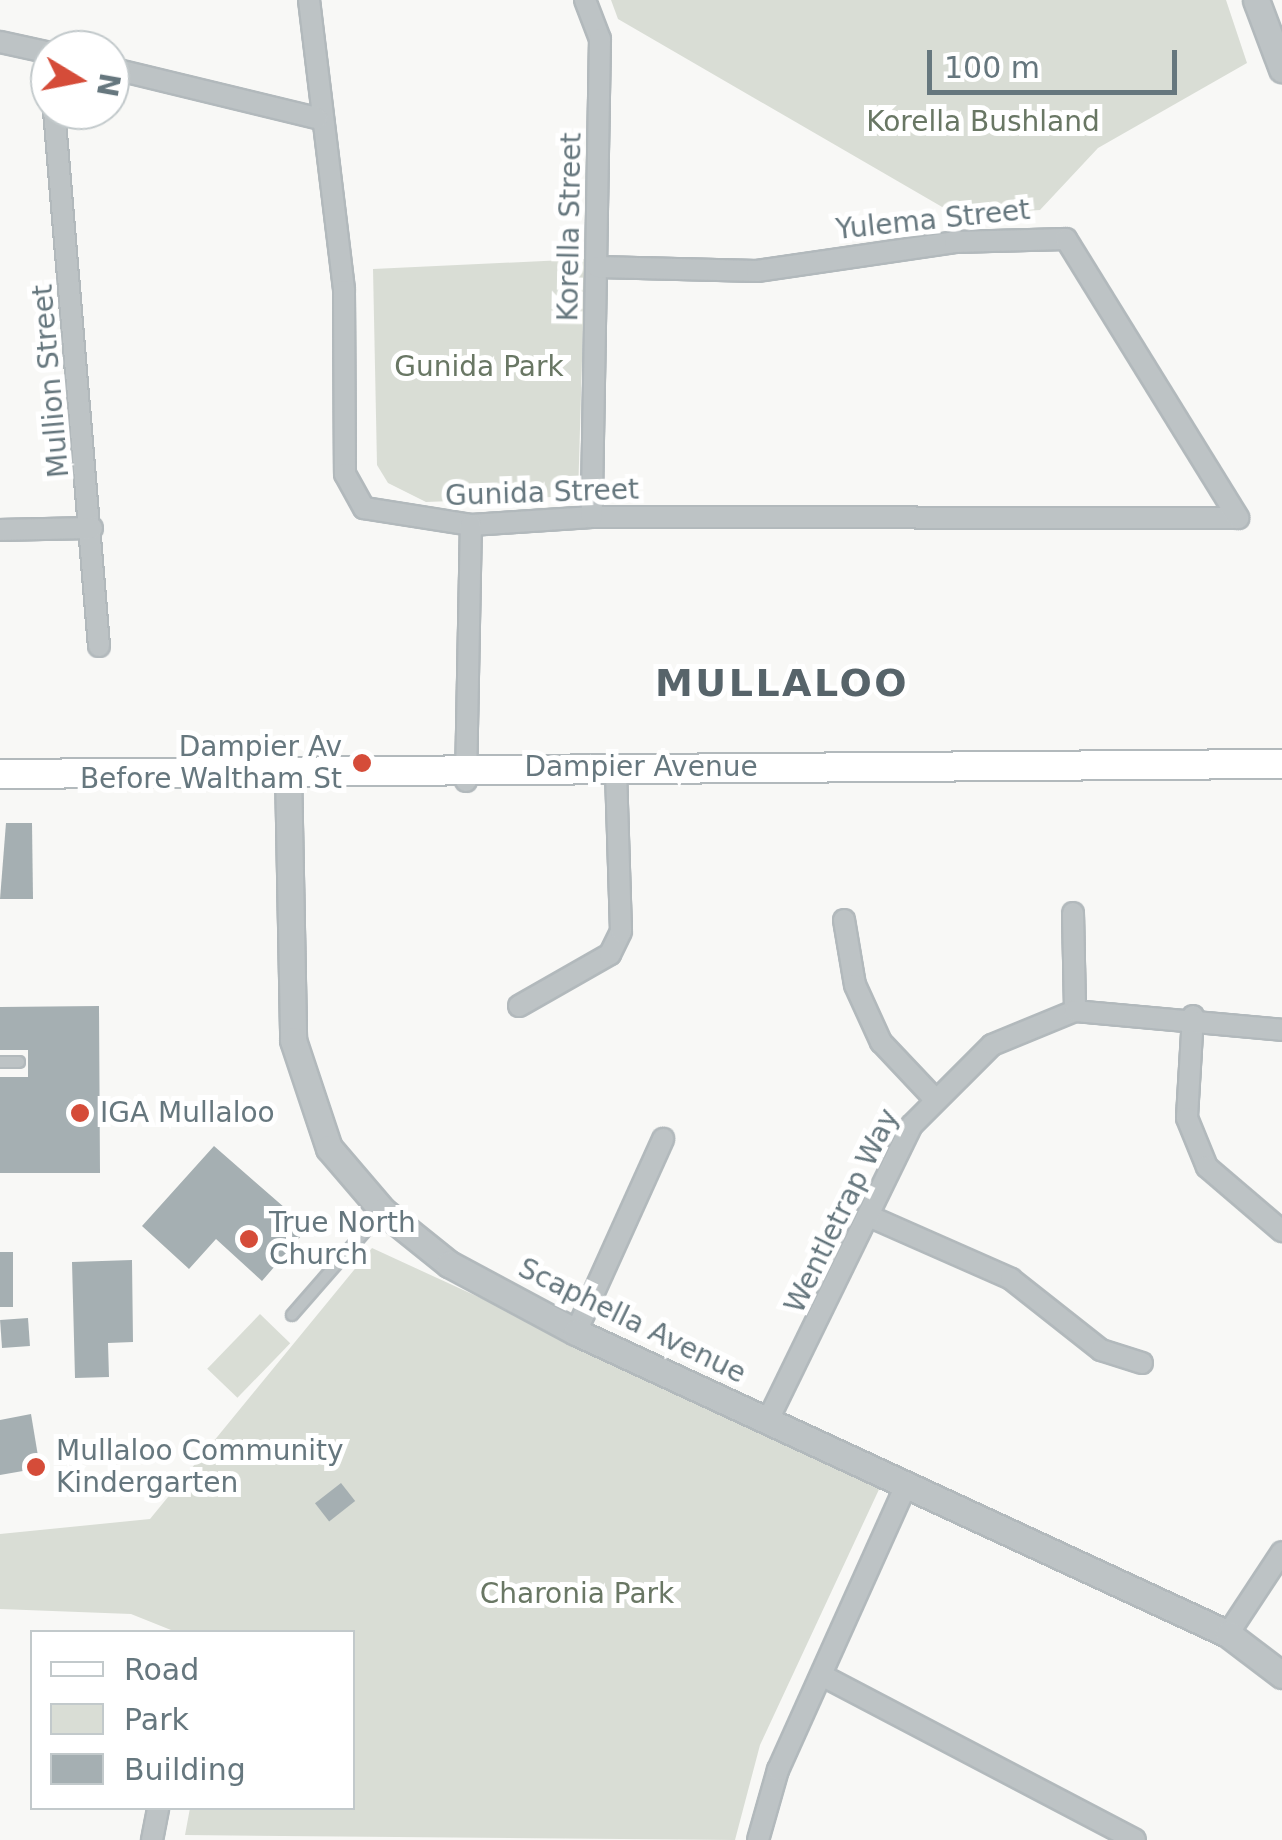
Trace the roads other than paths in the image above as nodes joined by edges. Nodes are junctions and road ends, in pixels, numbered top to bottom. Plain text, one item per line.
1 (308, 0) edge
2 (585, 0) edge
3 (1256, 0) edge
4 (0, 42) edge
5 (30, 52) edge
6 (1282, 69) edge
7 (130, 73) edge
8 (317, 118) junction
9 (56, 130) edge
10 (598, 267) junction
11 (592, 517) junction
12 (1238, 518) joint
13 (471, 525) junction
14 (92, 528) junction
15 (0, 530) edge
16 (100, 646) dead end
17 (1282, 764) edge
18 (0, 774) edge
19 (466, 775) junction
20 (616, 775) junction
21 (288, 776) junction
22 (1282, 778) edge
23 (0, 789) edge
24 (1073, 912) dead end
25 (844, 920) dead end
26 (519, 1006) dead end
27 (1075, 1011) junction
28 (1192, 1016) junction
29 (1282, 1030) edge
30 (0, 1062) edge
31 (19, 1062) dead end
32 (932, 1096) junction
33 (664, 1139) dead end
34 (383, 1211) junction
35 (873, 1218) junction
36 (1282, 1231) edge
37 (292, 1315) dead end
38 (576, 1332) junction
39 (1142, 1363) dead end
40 (768, 1420) junction
41 (906, 1485) junction
42 (1282, 1552) edge
43 (1228, 1634) junction
44 (1282, 1675) edge
45 (826, 1677) junction
46 (158, 1810) edge
47 (152, 1840) edge
48 (758, 1840) edge
49 (1135, 1840) edge

1 - 8 street, Gunida Street
2 - 10 street, Korella Street
3 - 6 street
4 - 5 street
7 - 8 street
8 - 13 street, Gunida Street
9 - 14 street, Mullion Street
10 - 11 street, Korella Street
10 - 12 street, Yulema Street
11 - 12 street, Gunida Street
11 - 13 street, Gunida Street
13 - 19 street
14 - 15 street
14 - 16 street, Mullion Street
17 - 20 main road, Dampier Avenue
18 - 21 main road, Dampier Avenue
19 - 20 main road, Dampier Avenue
19 - 21 main road, Dampier Avenue
20 - 22 main road, Dampier Avenue
20 - 26 street
21 - 23 main road, Dampier Avenue
21 - 34 street, Scaphella Avenue
24 - 27 street
25 - 32 street
27 - 28 street, Wentletrap Way
27 - 32 street, Wentletrap Way
28 - 29 street, Wentletrap Way
28 - 36 street
30 - 31 lane
32 - 35 street, Wentletrap Way
33 - 38 street
34 - 37 lane
34 - 38 street, Scaphella Avenue
35 - 39 street
35 - 40 street, Wentletrap Way
38 - 40 street, Scaphella Avenue
40 - 41 street, Scaphella Avenue
41 - 43 street, Scaphella Avenue
41 - 45 street
42 - 43 street
43 - 44 street, Scaphella Avenue
45 - 48 street
45 - 49 street
46 - 47 street

